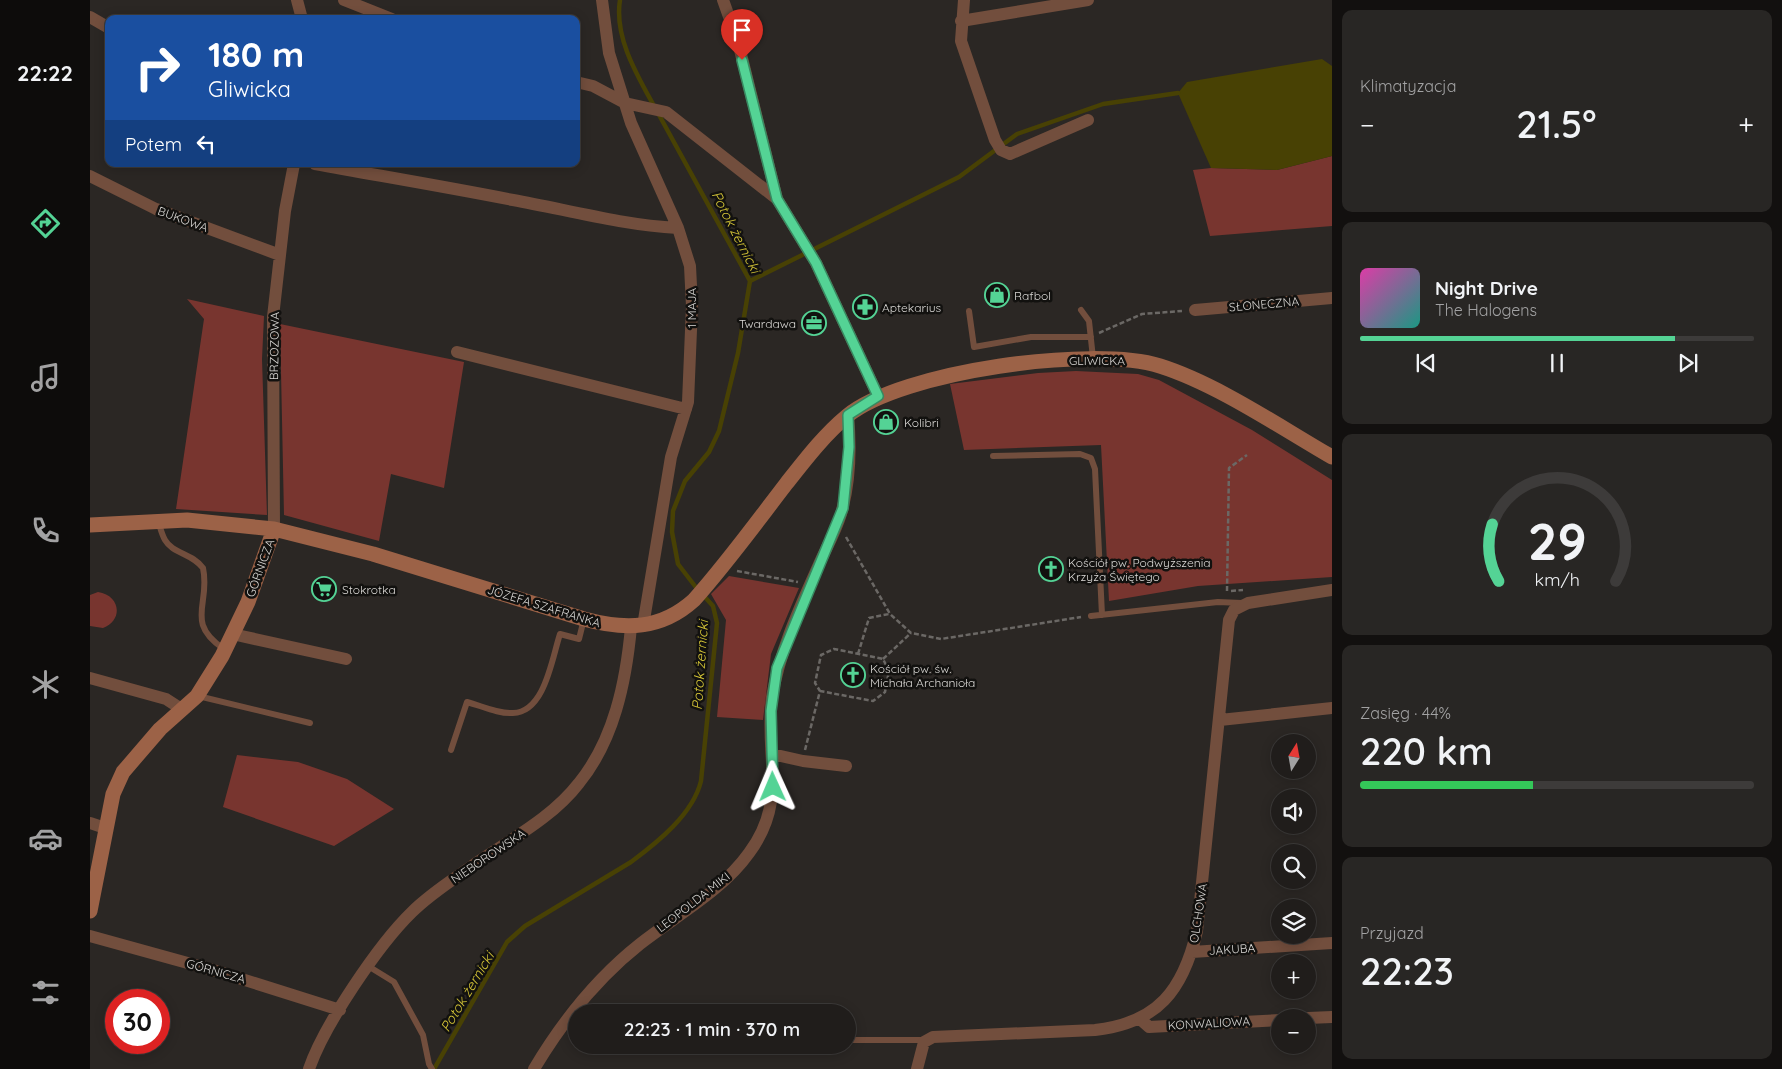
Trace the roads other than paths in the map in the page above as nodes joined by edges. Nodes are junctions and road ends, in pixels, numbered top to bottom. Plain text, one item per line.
1 (297, 0) edge
2 (344, 0) edge
3 (602, 0) edge
4 (723, 0) edge
5 (964, 0) edge
6 (1088, 0) edge
7 (301, 15) edge
8 (382, 15) edge
9 (90, 17) edge
10 (961, 21) junction
11 (105, 26) edge
12 (580, 83) edge
13 (625, 103) junction
14 (1088, 120) dead end
15 (294, 167) edge
16 (332, 167) edge
17 (90, 176) edge
18 (777, 199) junction
19 (678, 228) junction
20 (280, 254) junction
21 (1332, 298) edge
22 (1081, 310) dead end
23 (1195, 310) road end
24 (969, 311) dead end
25 (1090, 336) junction
26 (457, 352) dead end
27 (1092, 358) junction
28 (878, 396) junction
29 (686, 409) junction
30 (848, 415) junction
31 (993, 456) dead end
32 (1332, 457) edge
33 (158, 521) junction
34 (90, 525) edge
35 (274, 529) junction
36 (1332, 590) edge
37 (1247, 596) junction
38 (1102, 615) junction
39 (1091, 616) road end
40 (584, 619) junction
41 (637, 627) junction
42 (232, 634) junction
43 (225, 650) junction
44 (346, 659) dead end
45 (90, 678) edge
46 (197, 696) junction
47 (1332, 708) edge
48 (183, 710) junction
49 (1220, 720) junction
50 (310, 722) dead end
51 (451, 750) dead end
52 (772, 754) junction
53 (846, 766) dead end
54 (90, 822) edge
55 (105, 828) junction
56 (90, 912) edge
57 (90, 936) edge
58 (1332, 943) edge
59 (1192, 952) junction
60 (368, 966) junction
61 (340, 1010) junction
62 (1332, 1017) edge
63 (1316, 1018) edge
64 (1140, 1019) junction
65 (1271, 1020) edge
66 (856, 1040) edge
67 (927, 1040) junction
68 (430, 1066) edge
69 (309, 1069) edge
70 (534, 1069) edge
71 (917, 1069) edge

1 - 7 street
2 - 8 street
3 - 13 street, 1 MAJA
4 - 18 street
5 - 10 street
6 - 10 street
9 - 11 street
10 - 14 street
12 - 13 street
13 - 18 street
13 - 19 street, 1 MAJA
15 - 20 street, BRZOZOWA
16 - 19 street
17 - 20 street, BUKOWA
18 - 28 street
19 - 29 street, 1 MAJA
20 - 35 street, BRZOZOWA
21 - 23 street, SŁONECZNA
22 - 25 lane
24 - 25 lane
25 - 27 lane
26 - 29 street
27 - 28 street, GLIWICKA
27 - 32 street, GLIWICKA
28 - 30 street, GLIWICKA
29 - 41 street, 1 MAJA
30 - 41 street, JÓZEFA SZAFRANKA
30 - 52 street, LEOPOLDA MIKI
31 - 38 lane
33 - 34 street, JÓZEFA SZAFRANKA
33 - 35 street, JÓZEFA SZAFRANKA
33 - 43 lane
35 - 40 street, JÓZEFA SZAFRANKA
35 - 42 street, GÓRNICZA
36 - 37 street
37 - 38 lane
37 - 49 street, OLCHOWA
38 - 39 lane
40 - 41 street, JÓZEFA SZAFRANKA
40 - 51 lane
41 - 60 street, NIEBOROWSKA
42 - 43 street, GÓRNICZA
42 - 44 street
43 - 46 street, GÓRNICZA
45 - 48 street
46 - 48 street, GÓRNICZA
46 - 50 lane
47 - 49 street
48 - 55 street, GÓRNICZA
49 - 59 street, OLCHOWA
52 - 53 street
52 - 70 street, LEOPOLDA MIKI
54 - 55 street
55 - 56 street, GÓRNICZA
57 - 61 street, GÓRNICZA
58 - 59 street, JAKUBA
59 - 64 street, OLCHOWA
60 - 61 street, NIEBOROWSKA
60 - 68 lane
61 - 69 street, NIEBOROWSKA
62 - 63 street
64 - 65 street, KONWALIOWA
64 - 67 street, OLCHOWA
66 - 67 lane
67 - 71 street

